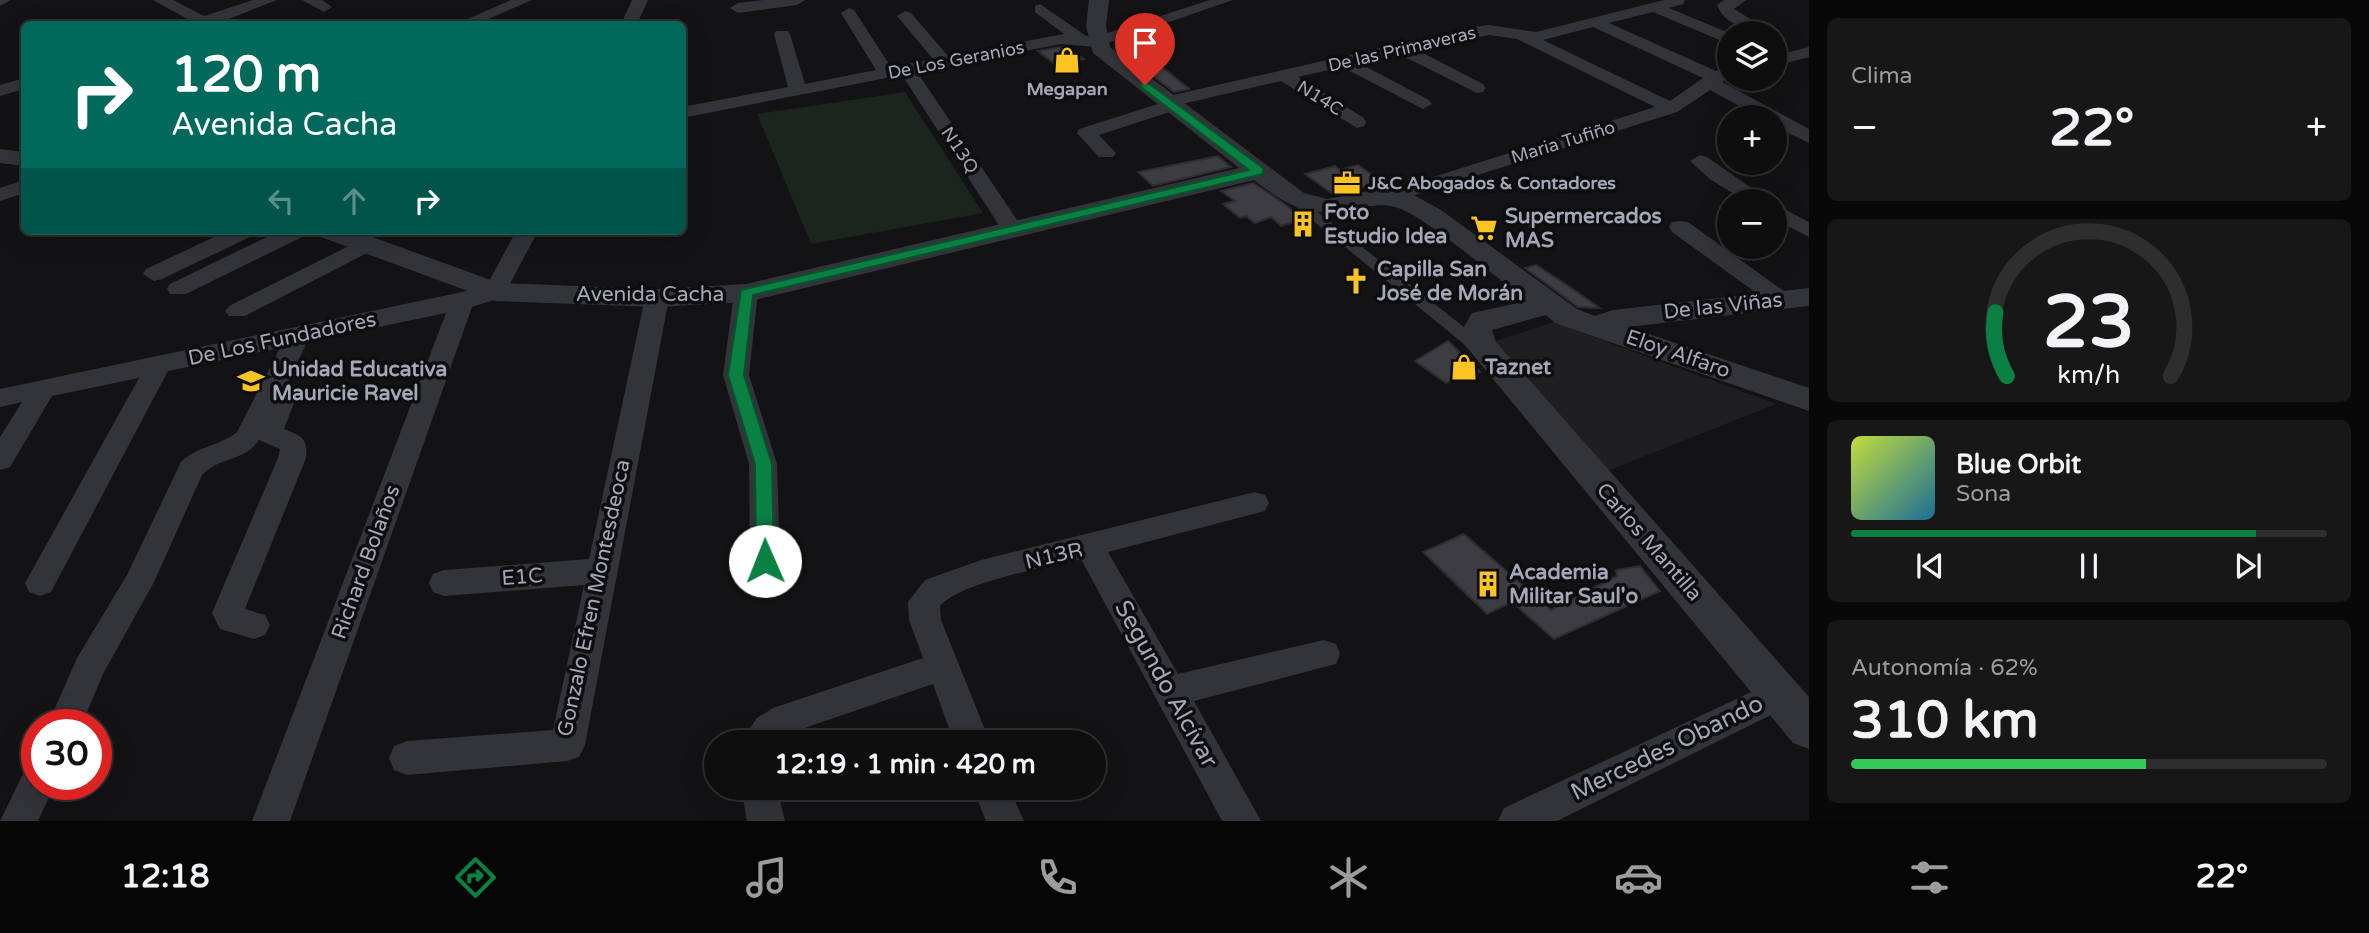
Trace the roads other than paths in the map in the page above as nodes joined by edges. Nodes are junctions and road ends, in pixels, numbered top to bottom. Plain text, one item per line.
1 (161, 0) edge
2 (203, 0) edge
3 (269, 0) edge
4 (523, 0) edge
5 (640, 0) edge
6 (797, 0) edge
7 (1099, 0) edge
8 (1226, 0) edge
9 (1738, 0) edge
10 (1678, 1) edge
11 (1202, 3) edge
12 (178, 8) junction
13 (738, 8) dead end
14 (1656, 8) junction
15 (1040, 9) dead end
16 (849, 13) dead end
17 (905, 16) dead end
18 (197, 21) edge
19 (210, 21) edge
20 (471, 21) edge
21 (630, 21) edge
22 (1743, 21) edge
23 (1594, 22) junction
24 (782, 34) dead end
25 (1717, 34) edge
26 (1524, 37) junction
27 (1088, 41) junction
28 (1787, 45) edge
29 (1402, 49) junction
30 (1805, 54) edge
31 (1787, 57) edge
32 (944, 62) junction
33 (1345, 62) junction
34 (907, 70) junction
35 (887, 73) junction
36 (1283, 75) junction
37 (1717, 77) edge
38 (21, 84) edge
39 (1477, 88) dead end
40 (798, 90) junction
41 (0, 91) edge
42 (1736, 91) edge
43 (1168, 104) junction
44 (1423, 104) dead end
45 (1756, 105) edge
46 (1671, 108) junction
47 (686, 112) edge
48 (1357, 121) dead end
49 (1787, 125) edge
50 (1809, 137) edge
51 (1106, 153) dead end
52 (0, 156) edge
53 (21, 159) edge
54 (1700, 161) dead end
55 (1259, 171) junction
56 (21, 187) edge
57 (1740, 189) edge
58 (0, 195) edge
59 (1389, 197) junction
60 (1295, 199) junction
61 (1787, 218) edge
62 (1680, 227) dead end
63 (1013, 230) junction
64 (1809, 231) edge
65 (236, 235) edge
66 (288, 235) edge
67 (341, 235) edge
68 (525, 235) edge
69 (365, 244) junction
70 (154, 274) dead end
71 (178, 289) dead end
72 (495, 292) junction
73 (746, 293) junction
74 (657, 298) junction
75 (1795, 298) edge
76 (462, 302) junction
77 (1550, 305) junction
78 (237, 312) dead end
79 (1597, 326) junction
80 (306, 333) junction
81 (1488, 354) junction
82 (159, 364) junction
83 (44, 388) junction
84 (0, 398) edge
85 (1809, 400) edge
86 (0, 460) edge
87 (1255, 503) dead end
88 (1090, 547) junction
89 (765, 561) dead end
90 (600, 571) junction
91 (40, 583) dead end
92 (444, 583) dead end
93 (254, 625) dead end
94 (1324, 654) dead end
95 (941, 667) junction
96 (1172, 691) junction
97 (1779, 694) junction
98 (71, 709) edge
99 (1809, 729) edge
100 (768, 730) edge
101 (967, 730) edge
102 (407, 758) dead end
103 (29, 800) edge
104 (762, 800) edge
105 (996, 800) edge
106 (19, 821) edge
107 (271, 821) edge
108 (766, 821) edge
109 (1005, 821) edge
110 (1242, 821) edge
111 (1517, 821) edge

1 - 12 street
2 - 12 street
3 - 19 street
4 - 20 street
5 - 21 street
6 - 13 street
7 - 27 street
8 - 11 street, De Los Geranios
9 - 22 street
10 - 14 street, De las Primaveras
11 - 27 street, De Los Geranios
12 - 18 street
14 - 23 street, De las Primaveras
14 - 25 street
15 - 27 street
16 - 35 street
17 - 32 street
23 - 26 street, De las Primaveras
23 - 37 street
24 - 40 street
26 - 29 street, De las Primaveras
26 - 46 street
27 - 32 street, De Los Geranios
27 - 43 street
28 - 30 street
29 - 33 street, De las Primaveras
29 - 39 street
30 - 31 street
32 - 34 street, De Los Geranios
33 - 36 street, De las Primaveras
33 - 44 street
34 - 35 street, De Los Geranios
34 - 63 street, N13Q
35 - 40 street, De Los Geranios
36 - 43 street, De las Primaveras
36 - 48 street, N14C
37 - 46 street, Maria Tufiño
38 - 41 street
40 - 47 street, De Los Geranios
42 - 45 street
43 - 51 street, De las Primaveras
43 - 55 street
46 - 59 street, Maria Tufiño
49 - 50 street
52 - 53 street
54 - 57 street
55 - 60 street
55 - 63 street, Avenida Cacha
56 - 58 street
59 - 60 street
59 - 77 street, Eloy Alfaro
60 - 81 street
61 - 64 street
62 - 75 street
63 - 73 street, Avenida Cacha
65 - 70 street
66 - 71 street
67 - 69 street, Avenida Cacha
68 - 72 street
69 - 72 street, Avenida Cacha
69 - 78 street
72 - 74 street, Avenida Cacha
72 - 76 street, De Los Fundadores
73 - 74 street, Avenida Cacha
73 - 89 street
74 - 90 street, Gonzalo Efren Montesdeoca
75 - 79 street, De las Viñas
76 - 80 street, De Los Fundadores
76 - 107 street, Richard Bolaños
77 - 79 street, Eloy Alfaro
77 - 81 street
79 - 85 street, Eloy Alfaro
80 - 82 street, De Los Fundadores
80 - 93 street
80 - 98 street
81 - 97 street, Carlos Mantilla
82 - 83 street, De Los Fundadores
82 - 91 street
83 - 84 street, De Los Fundadores
83 - 86 street
87 - 88 street, N13R
88 - 95 street, N13R
88 - 96 street, Segundo Alcívar
90 - 92 street, E1C
90 - 102 street, Gonzalo Efren Montesdeoca
94 - 96 street
95 - 100 street
95 - 101 street, N13R
96 - 110 street, Segundo Alcívar
97 - 99 street, Carlos Mantilla
97 - 111 street, Mercedes Obando
103 - 106 street
104 - 108 street
105 - 109 street

